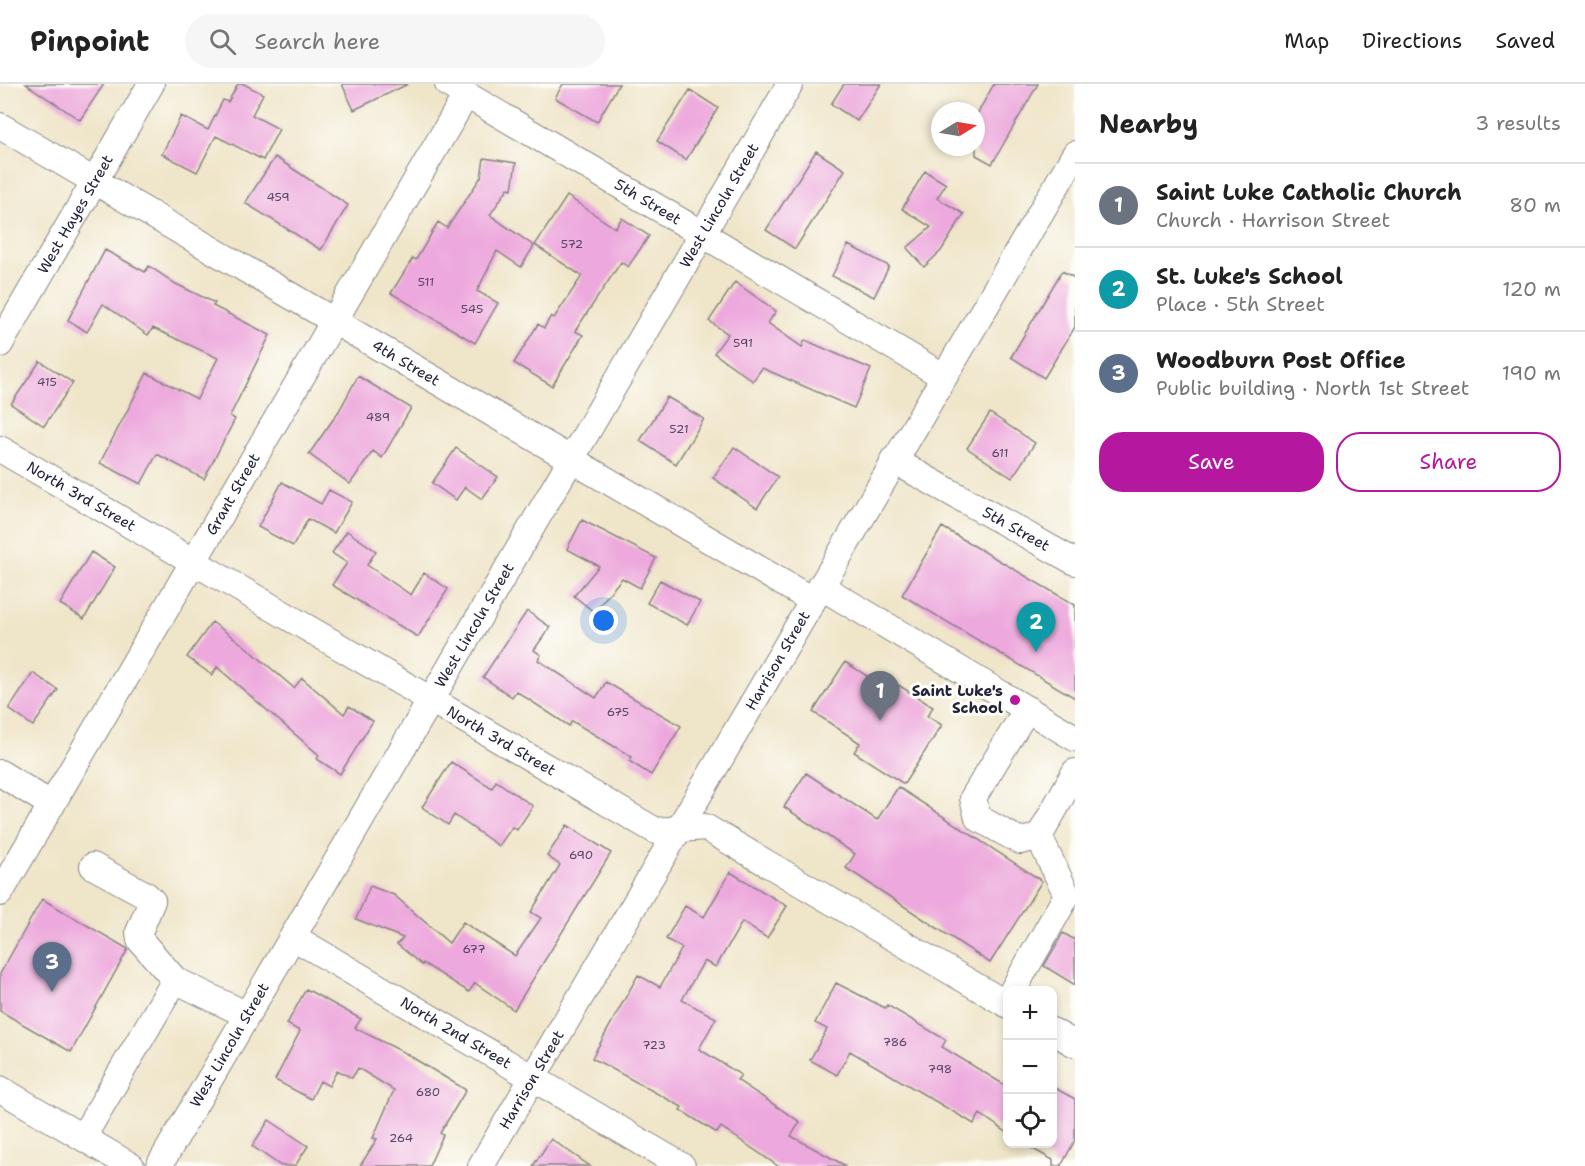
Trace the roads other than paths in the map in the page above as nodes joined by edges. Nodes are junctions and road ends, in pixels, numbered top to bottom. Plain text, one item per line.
1 (151, 84) edge
2 (790, 84) edge
3 (457, 89) edge
4 (0, 126) edge
5 (1075, 154) edge
6 (94, 181) junction
7 (702, 234) junction
8 (334, 322) junction
9 (0, 344) edge
10 (943, 376) junction
11 (0, 449) edge
12 (571, 460) junction
13 (893, 460) junction
14 (194, 562) junction
15 (1075, 562) edge
16 (816, 593) junction
17 (430, 701) junction
18 (1027, 709) junction
19 (1075, 738) edge
20 (1075, 772) edge
21 (0, 773) edge
22 (52, 805) junction
23 (678, 829) junction
24 (1039, 837) junction
25 (93, 866) dead end
26 (0, 893) edge
27 (293, 937) junction
28 (175, 980) junction
29 (1015, 986) edge
30 (1003, 996) edge
31 (247, 1015) junction
32 (1057, 1033) edge
33 (1075, 1044) edge
34 (532, 1077) junction
35 (0, 1089) edge
36 (82, 1137) junction
37 (131, 1166) edge
38 (159, 1166) edge
39 (481, 1166) edge
40 (682, 1166) edge

1 - 6 street, West Hayes Street
2 - 7 street, West Lincoln Street
3 - 7 street, 5th Street
3 - 8 street, Grant Street
4 - 6 street, 4th Street
5 - 10 street, Harrison Street
6 - 8 street, 4th Street
6 - 9 street, West Hayes Street
7 - 10 street, 5th Street
7 - 12 street, West Lincoln Street
8 - 12 street, 4th Street
8 - 14 street, Grant Street
10 - 13 street, Harrison Street
11 - 14 street, North 3rd Street
12 - 16 street, 4th Street
12 - 17 street, West Lincoln Street
13 - 15 street, 5th Street
13 - 16 street, Harrison Street
14 - 17 street, North 3rd Street
14 - 22 street, Grant Street
16 - 18 street, 4th Street
16 - 23 street, Harrison Street
17 - 23 street, North 3rd Street
17 - 27 street, West Lincoln Street
18 - 19 street, 4th Street
18 - 24 street
20 - 24 street
21 - 22 street
22 - 26 street, Grant Street
23 - 30 street, North 3rd Street
23 - 34 street, Harrison Street
24 - 29 street
25 - 28 street
27 - 31 street, West Lincoln Street
27 - 34 street, North 2nd Street
28 - 31 street
28 - 36 street
31 - 38 street, West Lincoln Street
32 - 33 street
34 - 39 street, Harrison Street
34 - 40 street, North 2nd Street
35 - 36 street
36 - 37 street

